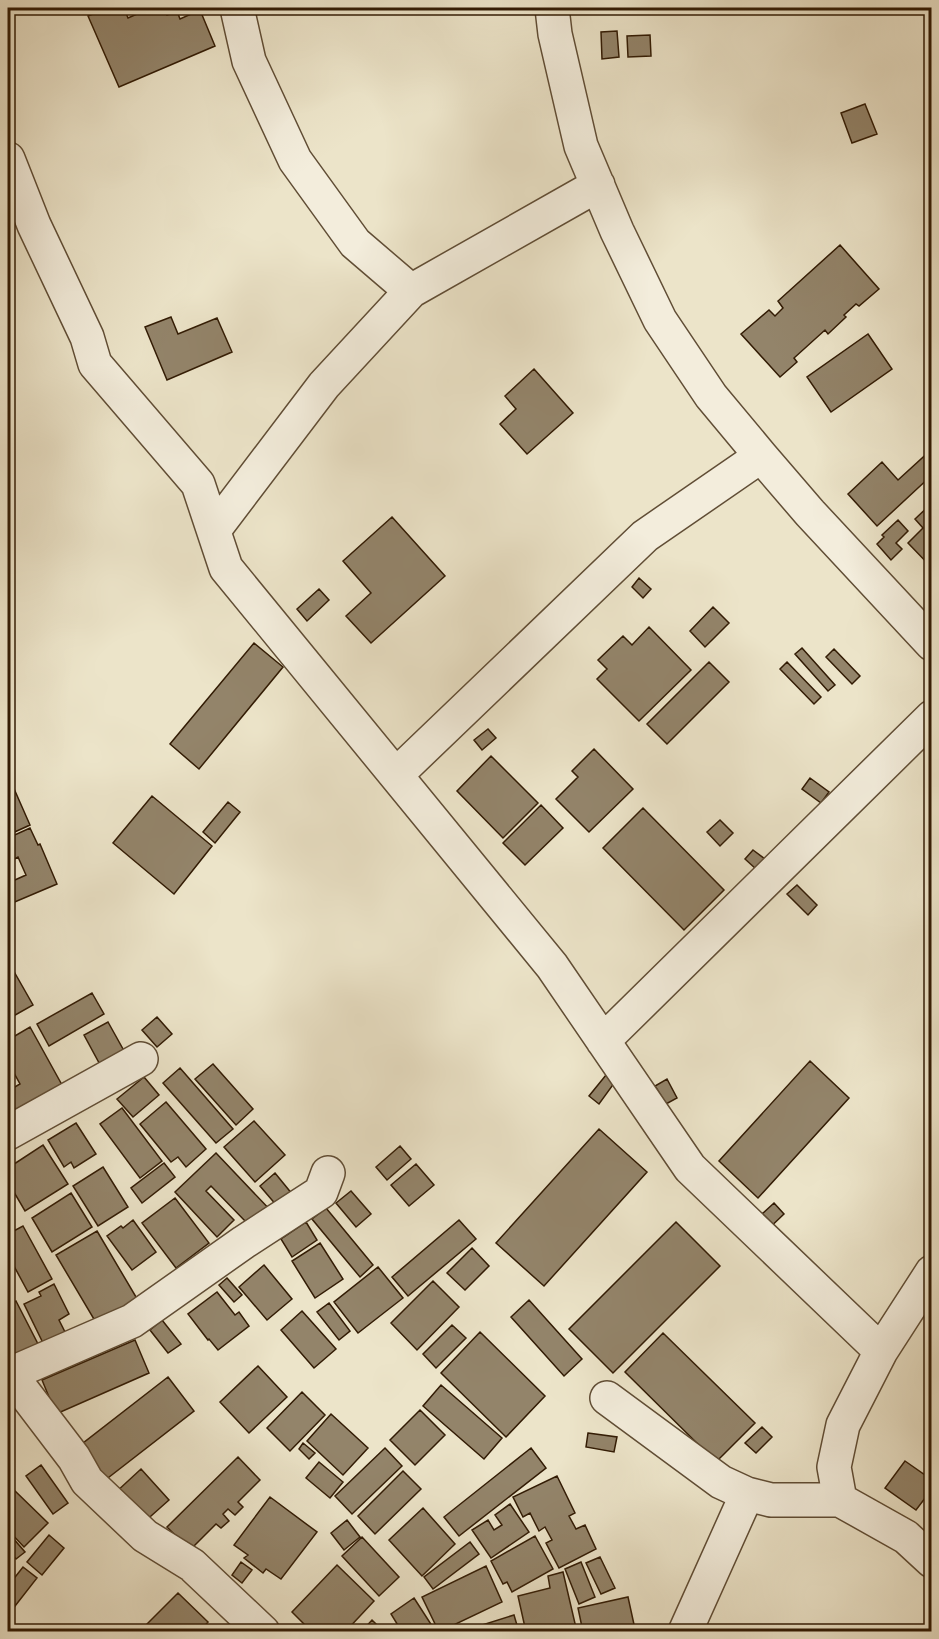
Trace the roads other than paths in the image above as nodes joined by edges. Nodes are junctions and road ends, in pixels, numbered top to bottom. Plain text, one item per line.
1 (237, 8) edge
2 (552, 8) edge
3 (8, 159) edge
4 (598, 184) junction
5 (411, 291) junction
6 (761, 456) junction
7 (214, 530) junction
8 (932, 645) edge
9 (932, 717) edge
10 (396, 775) junction
11 (603, 1041) junction
12 (141, 1059) dead end
13 (8, 1133) edge
14 (328, 1173) dead end
15 (932, 1272) edge
16 (881, 1351) junction
17 (9, 1374) edge
18 (607, 1398) dead end
19 (747, 1494) junction
20 (840, 1500) junction
21 (932, 1561) edge
22 (263, 1632) edge
23 (685, 1632) edge

1 - 5 street
2 - 4 street
3 - 7 street
4 - 5 street
4 - 6 street
5 - 7 street
6 - 8 street
6 - 10 street
7 - 10 street
9 - 11 street
10 - 11 street
11 - 16 street
12 - 13 street
14 - 17 street
15 - 16 street
16 - 20 street
17 - 22 street
18 - 19 street
19 - 20 street
19 - 23 street
20 - 21 street

